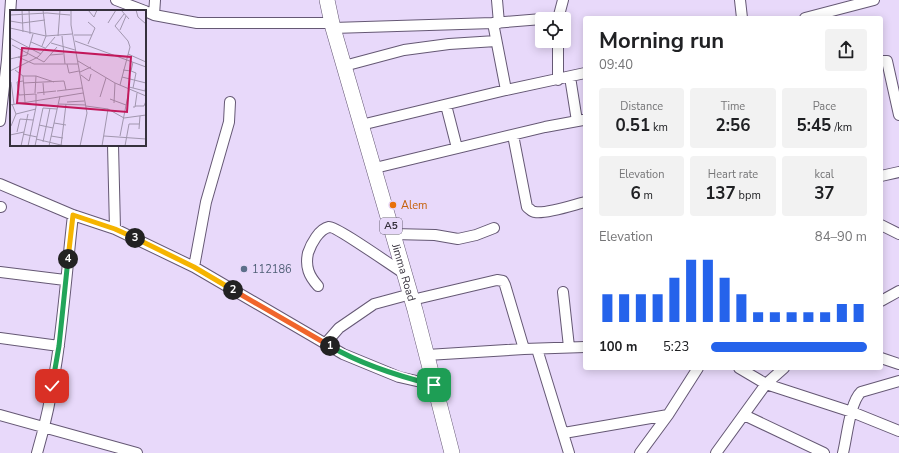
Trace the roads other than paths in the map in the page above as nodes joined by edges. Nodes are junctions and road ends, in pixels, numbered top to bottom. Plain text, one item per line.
1 (11, 0) edge
2 (116, 0) edge
3 (155, 0) edge
4 (327, 0) edge
5 (497, 0) edge
6 (563, 0) edge
7 (740, 0) edge
8 (874, 0) edge
9 (11, 10) edge
10 (143, 10) edge
11 (148, 12) edge
12 (560, 12) edge
13 (836, 14) edge
14 (742, 16) edge
15 (820, 16) edge
16 (535, 20) edge
17 (496, 23) junction
18 (332, 26) junction
19 (10, 30) edge
20 (496, 41) junction
21 (558, 48) edge
22 (9, 61) edge
23 (883, 61) edge
24 (344, 66) junction
25 (583, 74) edge
26 (570, 77) junction
27 (558, 80) junction
28 (506, 90) junction
29 (230, 102) dead end
30 (446, 105) junction
31 (0, 114) edge
32 (899, 115) edge
33 (582, 120) edge
34 (361, 125) junction
35 (512, 135) junction
36 (113, 146) edge
37 (457, 148) junction
38 (375, 168) junction
39 (899, 172) edge
40 (883, 176) edge
41 (0, 184) edge
42 (583, 202) edge
43 (73, 215) junction
44 (883, 226) edge
45 (494, 228) dead end
46 (115, 229) junction
47 (393, 234) junction
48 (899, 234) edge
49 (194, 267) junction
50 (0, 272) edge
51 (405, 274) junction
52 (65, 280) junction
53 (318, 286) dead end
54 (899, 291) edge
55 (563, 292) dead end
56 (412, 297) junction
57 (883, 300) edge
58 (0, 338) edge
59 (325, 344) junction
60 (59, 346) junction
61 (570, 347) junction
62 (583, 347) edge
63 (524, 349) junction
64 (537, 349) junction
65 (427, 355) junction
66 (883, 359) edge
67 (899, 364) edge
68 (697, 370) edge
69 (743, 370) edge
70 (782, 370) edge
71 (899, 381) edge
72 (766, 384) junction
73 (434, 385) junction
74 (852, 412) junction
75 (744, 414) junction
76 (0, 415) edge
77 (668, 415) junction
78 (45, 427) junction
79 (899, 431) edge
80 (564, 433) junction
81 (37, 453) edge
82 (137, 453) edge
83 (452, 453) edge
84 (569, 453) edge
85 (640, 453) edge
86 (716, 453) edge
87 (824, 453) edge
88 (844, 453) edge

1 - 9 street
2 - 10 street
3 - 11 street
4 - 18 highway, Jimma Road / A5
5 - 17 street
6 - 12 street
7 - 14 street
8 - 13 street
11 - 18 street
13 - 15 street
16 - 17 street
17 - 18 street
17 - 20 street
18 - 24 highway, Jimma Road / A5
19 - 22 street
20 - 24 street
20 - 28 street
21 - 27 street
22 - 31 street
23 - 32 street
24 - 34 highway, Jimma Road / A5
25 - 26 street
26 - 27 street
26 - 33 street
27 - 28 street
28 - 30 street
29 - 49 street
30 - 34 street
30 - 37 street
33 - 35 street
34 - 38 highway, Jimma Road / A5
35 - 37 street
35 - 42 street
36 - 46 street
37 - 38 street
38 - 47 highway, Jimma Road / A5
39 - 40 street
41 - 43 street
43 - 46 street
43 - 52 street
44 - 48 street
45 - 47 street
46 - 49 street
47 - 51 highway, Jimma Road / A5
49 - 59 street
50 - 52 street
51 - 53 street
51 - 56 highway, Jimma Road / A5
52 - 60 street
54 - 57 street
55 - 61 street
56 - 59 street
56 - 63 street
56 - 65 highway, Jimma Road / A5
58 - 60 street
59 - 73 street
60 - 78 street
61 - 62 street
61 - 64 street
63 - 64 street
63 - 65 street
64 - 80 street
65 - 73 highway, Jimma Road / A5
66 - 67 street
68 - 77 street
69 - 72 street
70 - 72 street
71 - 74 street
72 - 74 street
72 - 75 street
73 - 83 highway, Jimma Road / A5
74 - 79 street
74 - 88 street
75 - 86 street
75 - 87 street
76 - 78 street
77 - 80 street
77 - 85 street
78 - 81 street
78 - 82 street
80 - 84 street

